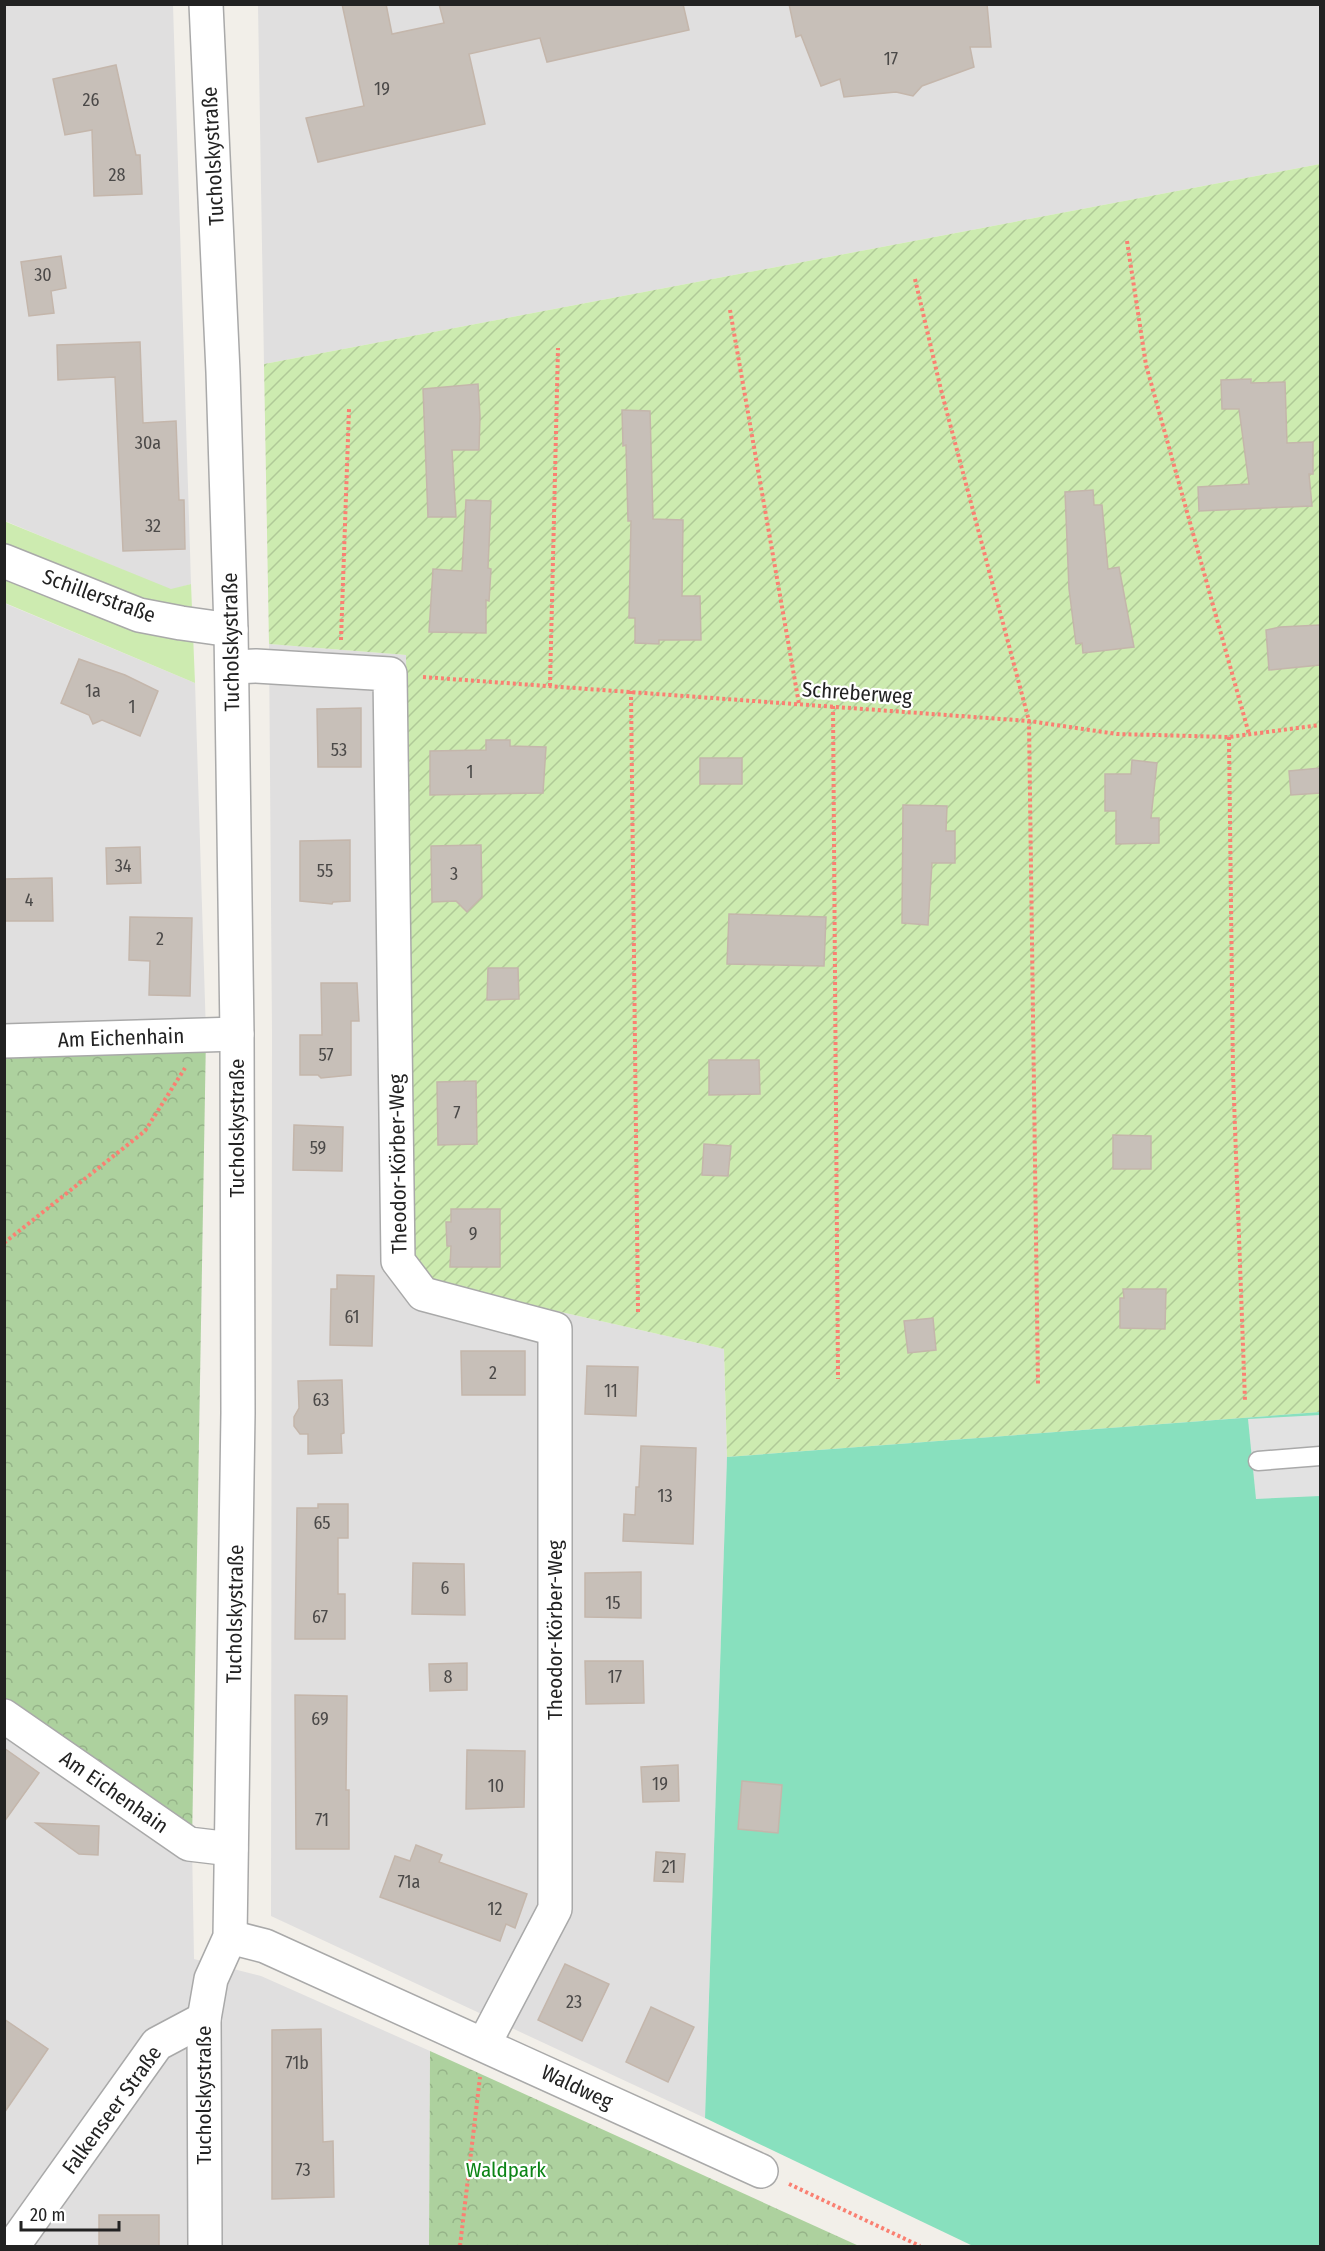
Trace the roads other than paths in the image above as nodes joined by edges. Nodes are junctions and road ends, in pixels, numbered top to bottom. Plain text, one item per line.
1 (206, 4) edge
2 (4, 561) edge
3 (231, 630) junction
4 (232, 667) junction
5 (222, 1034) junction
6 (4, 1041) edge
7 (1320, 1456) edge
8 (1258, 1461) dead end
9 (4, 1716) edge
10 (231, 1849) junction
11 (230, 1937) junction
12 (204, 2019) junction
13 (484, 2044) junction
14 (761, 2171) road end
15 (13, 2247) edge
16 (205, 2247) edge

1 - 3 street, Tucholskystraße
2 - 3 street, Schillerstraße
3 - 4 street, Tucholskystraße
4 - 5 street, Tucholskystraße
4 - 13 street, Theodor-Körber-Weg
5 - 6 street, Am Eichenhain
5 - 10 street, Tucholskystraße
7 - 8 lane
9 - 10 street, Am Eichenhain
10 - 11 street, Tucholskystraße
11 - 12 street, Tucholskystraße
11 - 13 street, Waldweg
12 - 15 street, Falkenseer Straße
12 - 16 street, Tucholskystraße
13 - 14 street, Waldweg

